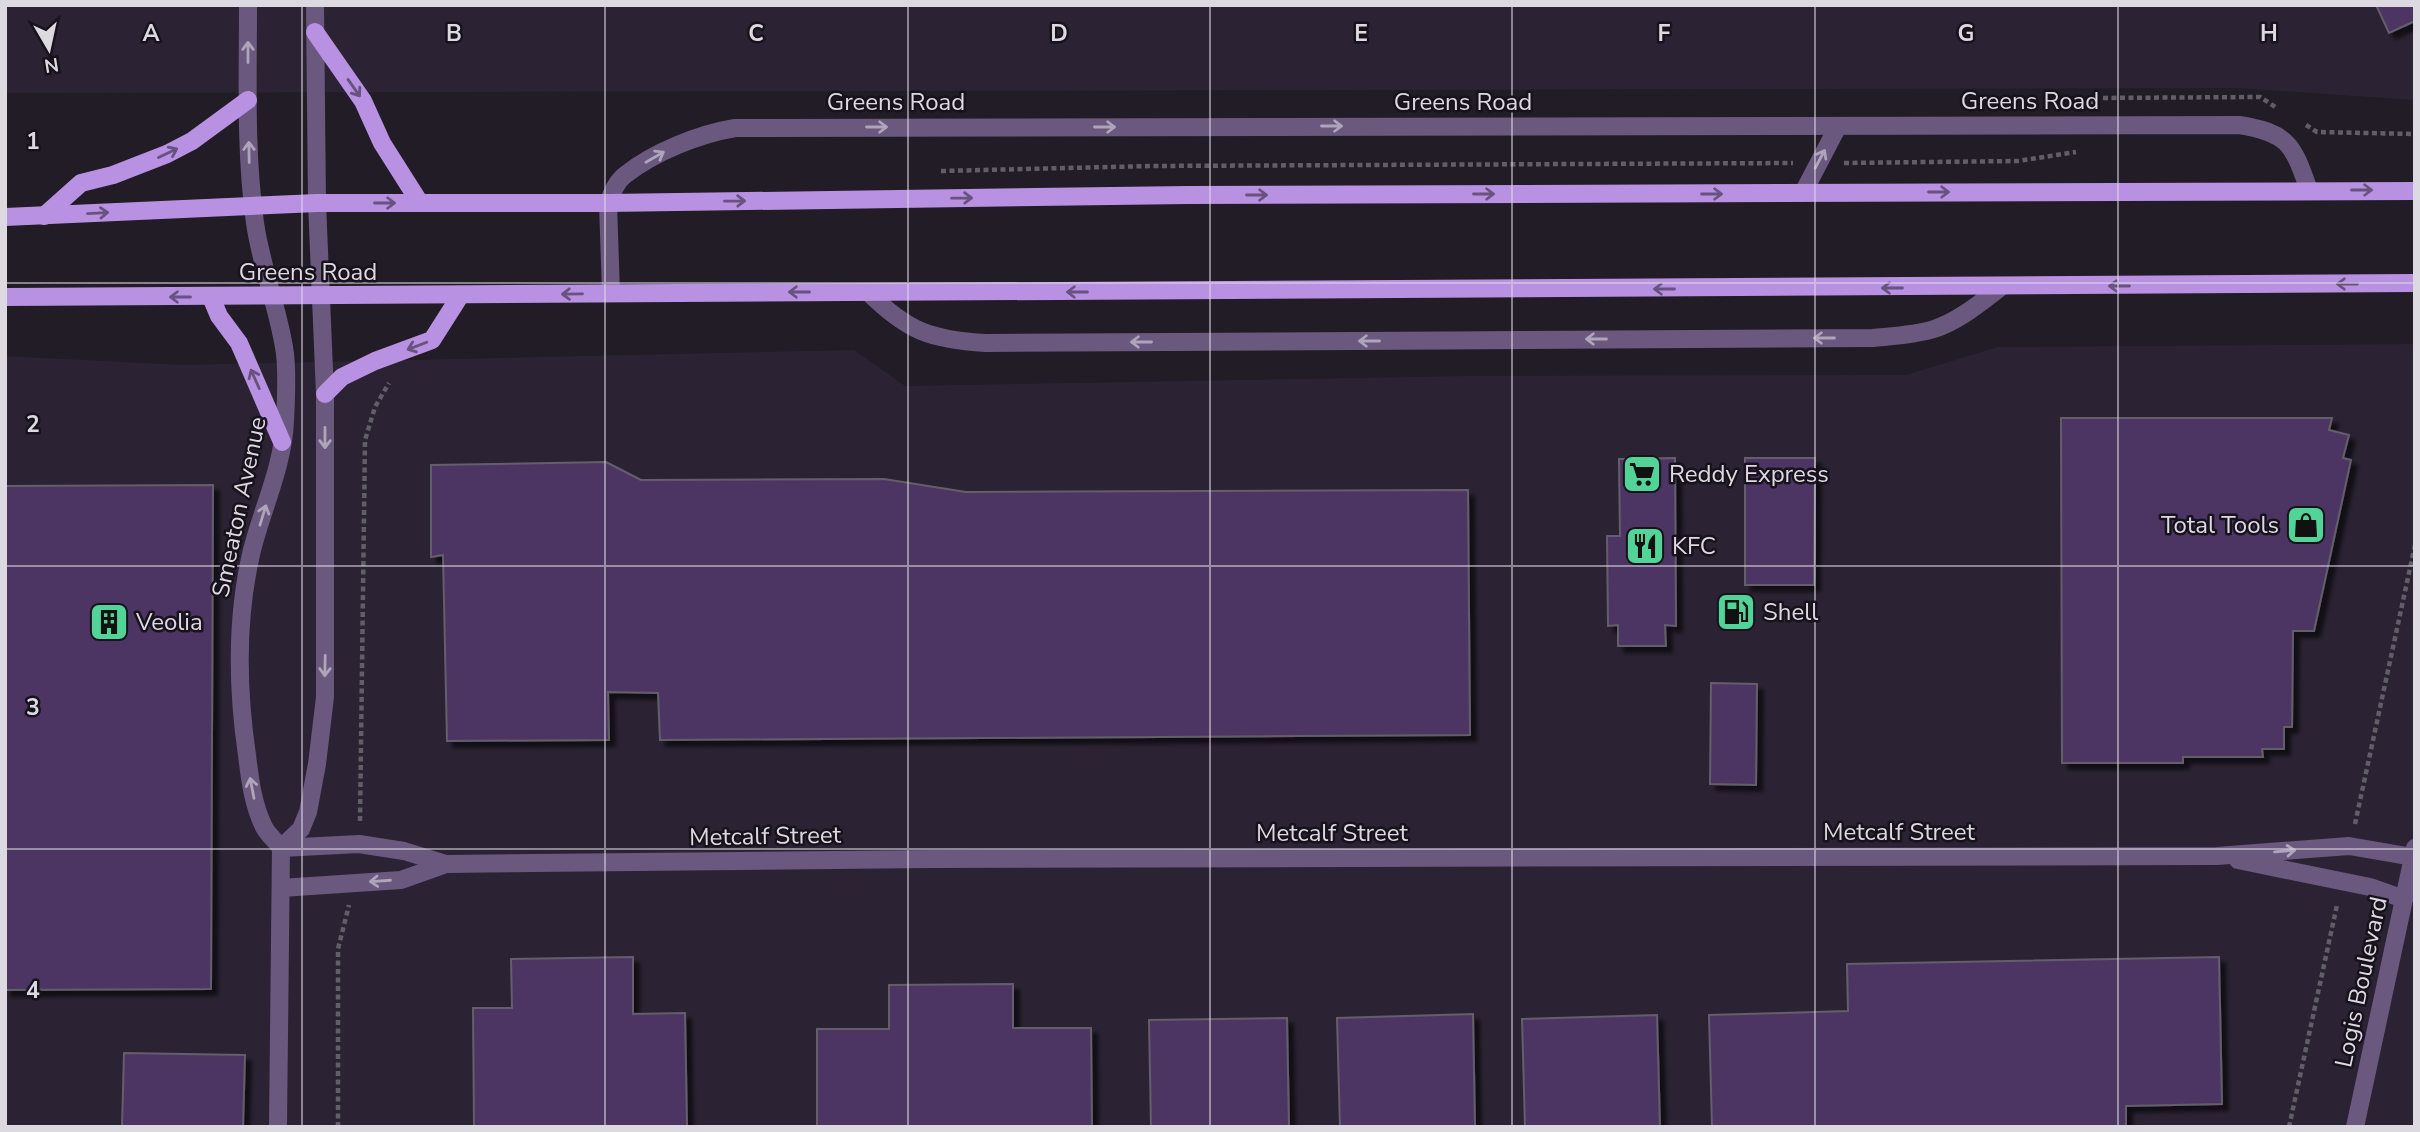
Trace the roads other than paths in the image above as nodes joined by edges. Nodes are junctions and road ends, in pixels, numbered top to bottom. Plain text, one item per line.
1 (248, 5) edge
2 (315, 5) edge
3 (315, 32) junction
4 (248, 100) junction
5 (1839, 126) junction
6 (2309, 190) junction
7 (2415, 191) edge
8 (1803, 193) junction
9 (608, 202) junction
10 (317, 203) junction
11 (420, 203) junction
12 (252, 205) junction
13 (44, 216) junction
14 (5, 217) edge
15 (2415, 283) edge
16 (2001, 287) junction
17 (868, 292) junction
18 (611, 293) junction
19 (273, 295) junction
20 (460, 296) junction
21 (5, 297) edge
22 (211, 297) junction
23 (322, 297) junction
24 (325, 394) junction
25 (282, 442) junction
26 (281, 848) junction
27 (2414, 853) edge
28 (2217, 856) junction
29 (446, 864) junction
30 (281, 888) junction
31 (2404, 899) junction
32 (278, 1127) edge
33 (2355, 1127) edge

4 -> 1 street, Smeaton Avenue
2 - 3 street
3 - 10 street
3 -> 11 main road
12 -> 4 street, Smeaton Avenue
13 -> 4 main road
5 - 6 street, Greens Road
8 -> 5 street
9 -> 5 street, Greens Road
6 -> 7 main road
8 -> 6 main road
9 -> 8 main road
9 - 11 main road
9 - 18 street
10 -> 11 main road
10 - 12 main road
10 - 23 street
13 -> 12 main road
12 - 19 street, Smeaton Avenue
13 - 14 main road
15 -> 16 main road, Greens Road
16 -> 17 main road, Greens Road
16 -> 17 street
17 -> 18 main road, Greens Road
18 -> 20 main road, Greens Road
19 - 22 main road, Greens Road
19 - 23 main road, Greens Road
19 - 25 street, Smeaton Avenue
20 - 23 main road, Greens Road
20 -> 24 main road
22 -> 21 main road, Greens Road
25 -> 22 main road
23 - 24 street
24 -> 26 street
26 -> 25 street, Smeaton Avenue
26 - 29 street, Metcalf Street
26 - 30 street
28 -> 27 street, Metcalf Street
27 - 31 street, Logis Boulevard
28 - 29 street, Metcalf Street
28 - 31 street, Metcalf Street
29 -> 30 street, Metcalf Street
30 - 32 street
31 - 33 street, Logis Boulevard

